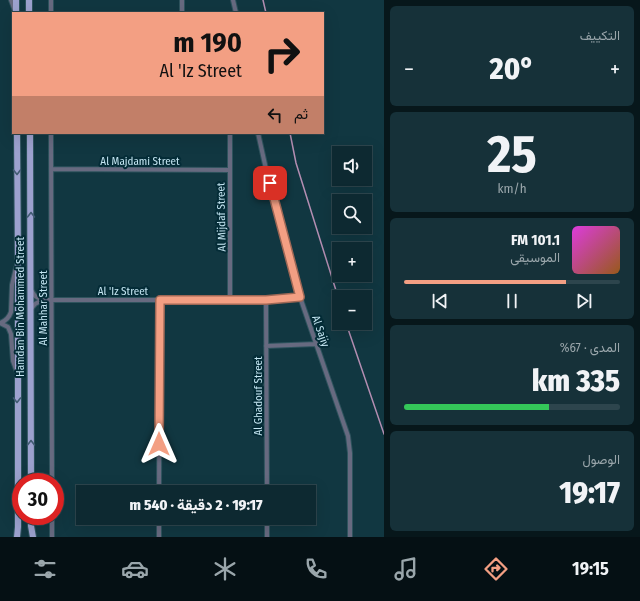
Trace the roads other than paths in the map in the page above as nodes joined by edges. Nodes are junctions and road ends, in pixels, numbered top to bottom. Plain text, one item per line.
1 (12, 0) edge
2 (16, 0) edge
3 (29, 0) edge
4 (51, 0) edge
5 (182, 0) edge
6 (234, 0) edge
7 (15, 12) edge
8 (15, 12) edge
9 (30, 12) edge
10 (51, 12) edge
11 (182, 12) edge
12 (236, 12) edge
13 (17, 134) edge
14 (30, 134) edge
15 (51, 134) edge
16 (230, 134) edge
17 (258, 134) edge
18 (52, 169) junction
19 (229, 170) junction
20 (18, 264) junction
21 (31, 290) junction
22 (300, 297) junction
23 (42, 300) junction
24 (52, 300) junction
25 (160, 300) junction
26 (230, 300) junction
27 (266, 300) junction
28 (30, 310) junction
29 (0, 323) edge
30 (316, 344) junction
31 (266, 346) junction
32 (17, 374) junction
33 (31, 473) edge
34 (52, 473) edge
35 (159, 485) edge
36 (267, 485) edge
37 (31, 525) edge
38 (52, 525) edge
39 (159, 525) edge
40 (267, 525) edge
41 (17, 537) edge
42 (33, 537) edge
43 (52, 537) edge
44 (159, 537) edge
45 (267, 537) edge
46 (350, 537) edge

1 - 7 street
2 - 8 main road
3 - 9 main road
4 - 10 street
5 - 11 street
6 - 12 street
13 -> 20 main road, Hamdan Bin Mohammed Street
21 -> 14 main road, Hamdan Bin Mohammed Street
15 - 18 street, Al Mahhar Street
16 - 19 street, Al Mijdaf Street
17 - 22 street, Al Sajiy
18 - 19 street, Al Majdami Street
18 - 24 street, Al Mahhar Street
19 - 26 street, Al Mijdaf Street
20 - 29 street
20 - 32 main road, Hamdan Bin Mohammed Street
21 - 23 street
21 - 28 main road, Hamdan Bin Mohammed Street
22 - 27 street, Al 'Iz Street
22 - 30 street, Al Sajiy
23 - 24 street, Al 'Iz Street
23 - 28 street
24 - 25 street, Al 'Iz Street
24 - 34 street, Al Mahhar Street
25 - 26 street, Al 'Iz Street
25 - 35 street
26 - 27 street, Al 'Iz Street
27 - 31 street, Al Ghadouf Street
33 -> 28 main road, Hamdan Bin Mohammed Street
29 - 32 street
30 - 31 street
30 - 46 street, Al Sajiy
31 - 36 street, Al Ghadouf Street
32 -> 41 main road, Hamdan Bin Mohammed Street
37 - 42 main road
38 - 43 street
39 - 44 street
40 - 45 street

